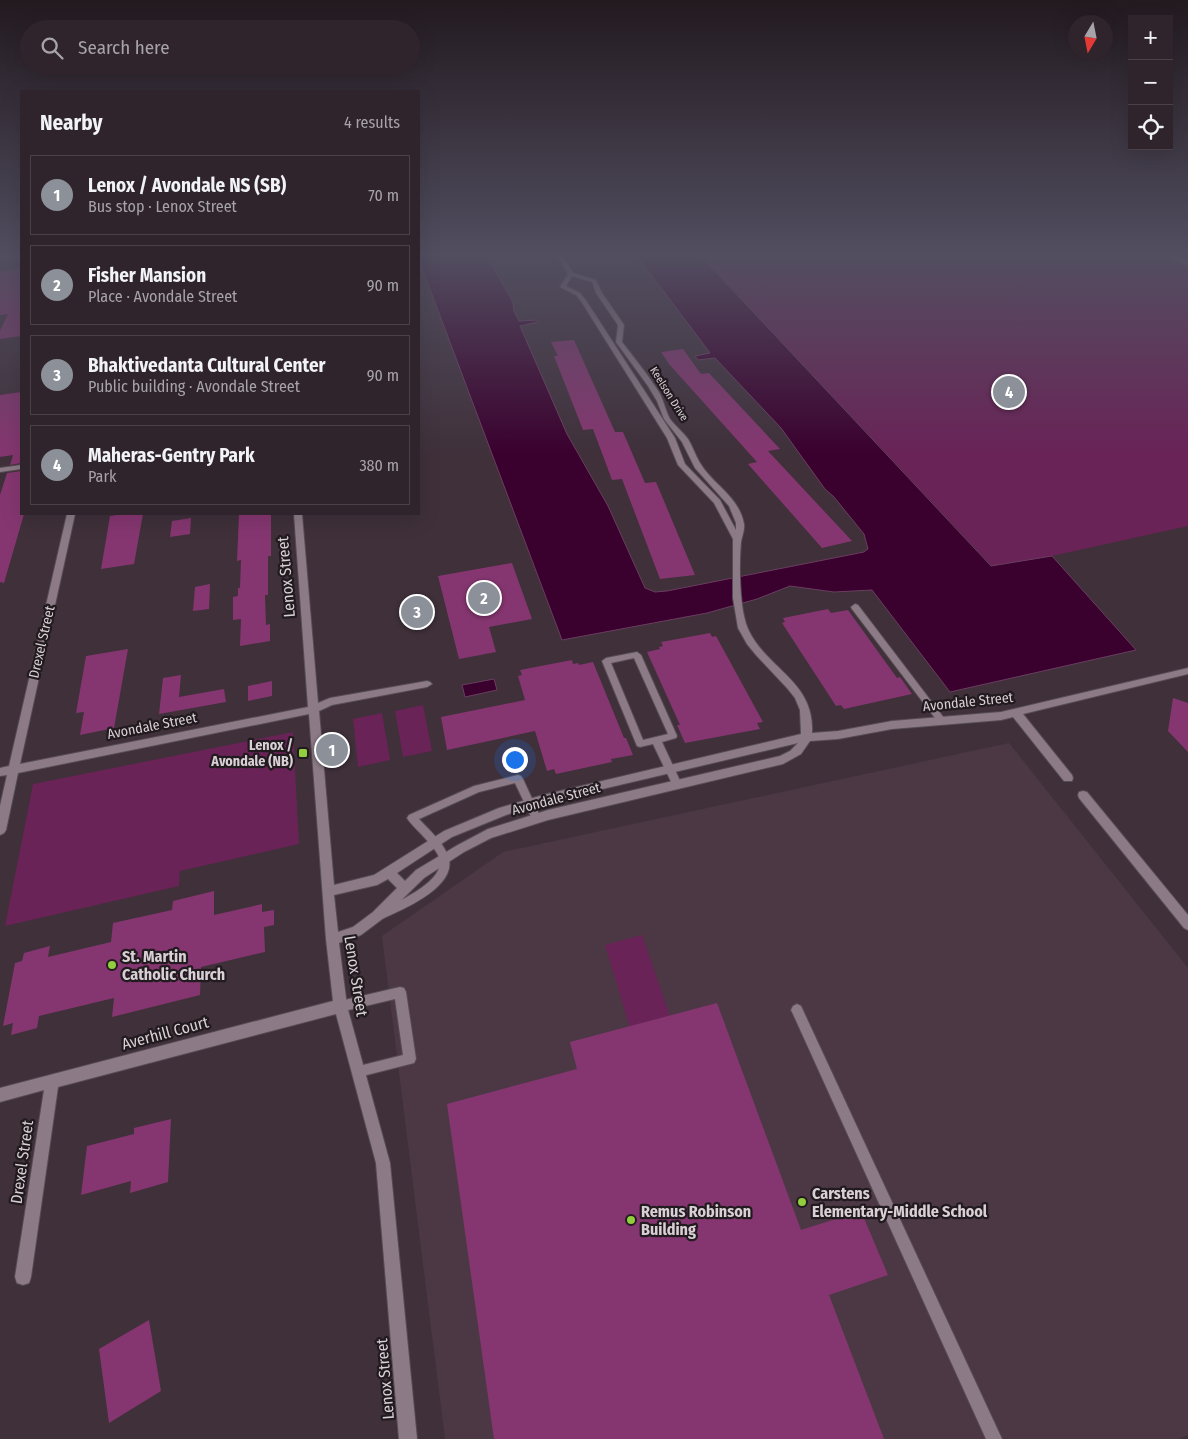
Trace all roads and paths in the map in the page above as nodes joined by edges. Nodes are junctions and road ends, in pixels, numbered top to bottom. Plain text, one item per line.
1 (597, 320) edge
2 (618, 320) edge
3 (20, 467) edge
4 (0, 470) edge
5 (71, 515) edge
6 (298, 515) edge
7 (737, 539) junction
8 (855, 607) dead end
9 (1188, 671) edge
10 (427, 684) dead end
11 (315, 709) junction
12 (1016, 713) junction
13 (941, 720) junction
14 (807, 737) junction
15 (656, 740) junction
16 (744, 752) junction
17 (751, 768) junction
18 (14, 769) junction
19 (670, 769) junction
20 (0, 772) edge
21 (1068, 778) dead end
22 (677, 785) junction
23 (591, 788) junction
24 (1084, 796) dead end
25 (529, 803) junction
26 (596, 804) junction
27 (536, 818) junction
28 (0, 830) edge
29 (433, 844) junction
30 (445, 858) junction
31 (389, 873) junction
32 (406, 888) junction
33 (329, 891) junction
34 (377, 916) junction
35 (1188, 924) edge
36 (332, 939) junction
37 (340, 1006) junction
38 (797, 1010) dead end
39 (359, 1071) junction
40 (52, 1081) junction
41 (0, 1095) edge
42 (23, 1277) dead end
43 (408, 1439) edge
44 (994, 1439) edge

1 - 7 street, Keelson Drive
2 - 7 street, Keelson Drive
3 - 4 street
5 - 18 street, Drexel Street
6 - 11 street, Lenox Street
7 - 14 street, Keelson Drive
8 - 13 lane
9 - 12 street, Avondale Street
10 - 11 street, Avondale Street
11 - 18 street, Avondale Street
11 - 33 street, Lenox Street
12 - 13 street, Avondale Street
12 - 21 street
13 - 14 street, Avondale Street
14 - 16 street, Avondale Street
14 - 17 street, Avondale Street
15 - 15 lane
15 - 19 lane
16 - 17 street
16 - 19 street, Avondale Street
17 - 22 street, Avondale Street
18 - 20 street, Avondale Street
18 - 28 street, Drexel Street
19 - 22 lane
19 - 23 street, Avondale Street
22 - 26 street, Avondale Street
23 - 25 street, Avondale Street
23 - 26 street
24 - 35 street
25 - 27 lane
25 - 29 street, Avondale Street
25 - 29 lane
26 - 27 street, Avondale Street
27 - 30 street, Avondale Street
29 - 30 lane
29 - 31 street, Avondale Street
30 - 32 street, Avondale Street
30 - 34 lane
31 - 32 street
31 - 33 street, Avondale Street
32 - 34 street, Avondale Street
33 - 36 street, Lenox Street
34 - 36 street, Avondale Street
36 - 37 street, Lenox Street
37 - 39 street, Lenox Street
37 - 39 lane
37 - 40 street, Averhill Court
38 - 44 lane
39 - 43 street, Lenox Street
40 - 41 street, Averhill Court
40 - 42 street, Drexel Street

